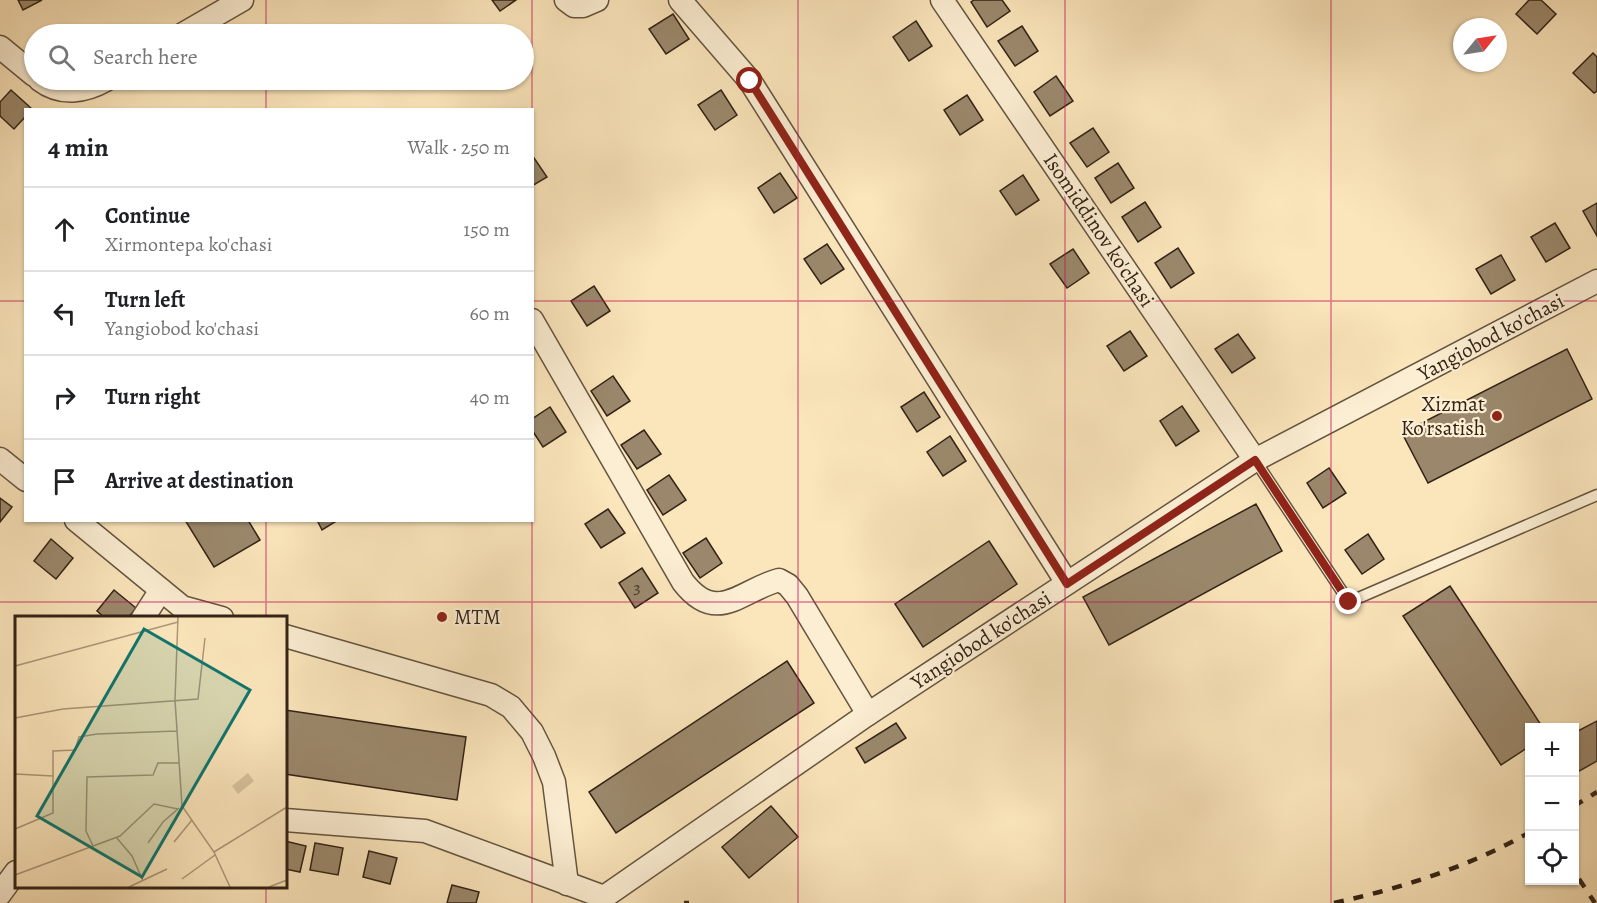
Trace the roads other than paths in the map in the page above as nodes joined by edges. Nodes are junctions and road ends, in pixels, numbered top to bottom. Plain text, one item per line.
1 (242, 0) edge
2 (566, 0) edge
3 (597, 0) edge
4 (680, 0) edge
5 (942, 0) edge
6 (200, 24) edge
7 (0, 47) edge
8 (24, 67) edge
9 (60, 90) edge
10 (81, 90) edge
11 (1597, 280) edge
12 (534, 323) edge
13 (1255, 460) junction
14 (1597, 495) edge
15 (78, 522) edge
16 (1067, 584) junction
17 (161, 590) junction
18 (144, 616) edge
19 (215, 616) edge
20 (286, 636) edge
21 (868, 714) junction
22 (286, 820) edge
23 (15, 873) edge
24 (567, 884) junction
25 (0, 894) edge
26 (603, 900) edge

1 - 6 street
2 - 3 street
4 - 16 street
5 - 13 street, Isomiddinov ko'chasi
7 - 8 street
9 - 10 street
11 - 13 street, Yangiobod ko'chasi
12 - 21 street
13 - 14 lane
13 - 16 street, Yangiobod ko'chasi
15 - 17 street
16 - 21 street, Yangiobod ko'chasi
17 - 18 street
17 - 19 street
20 - 24 street
21 - 26 street, Yangiobod ko'chasi
22 - 24 street
23 - 25 street
24 - 26 street

